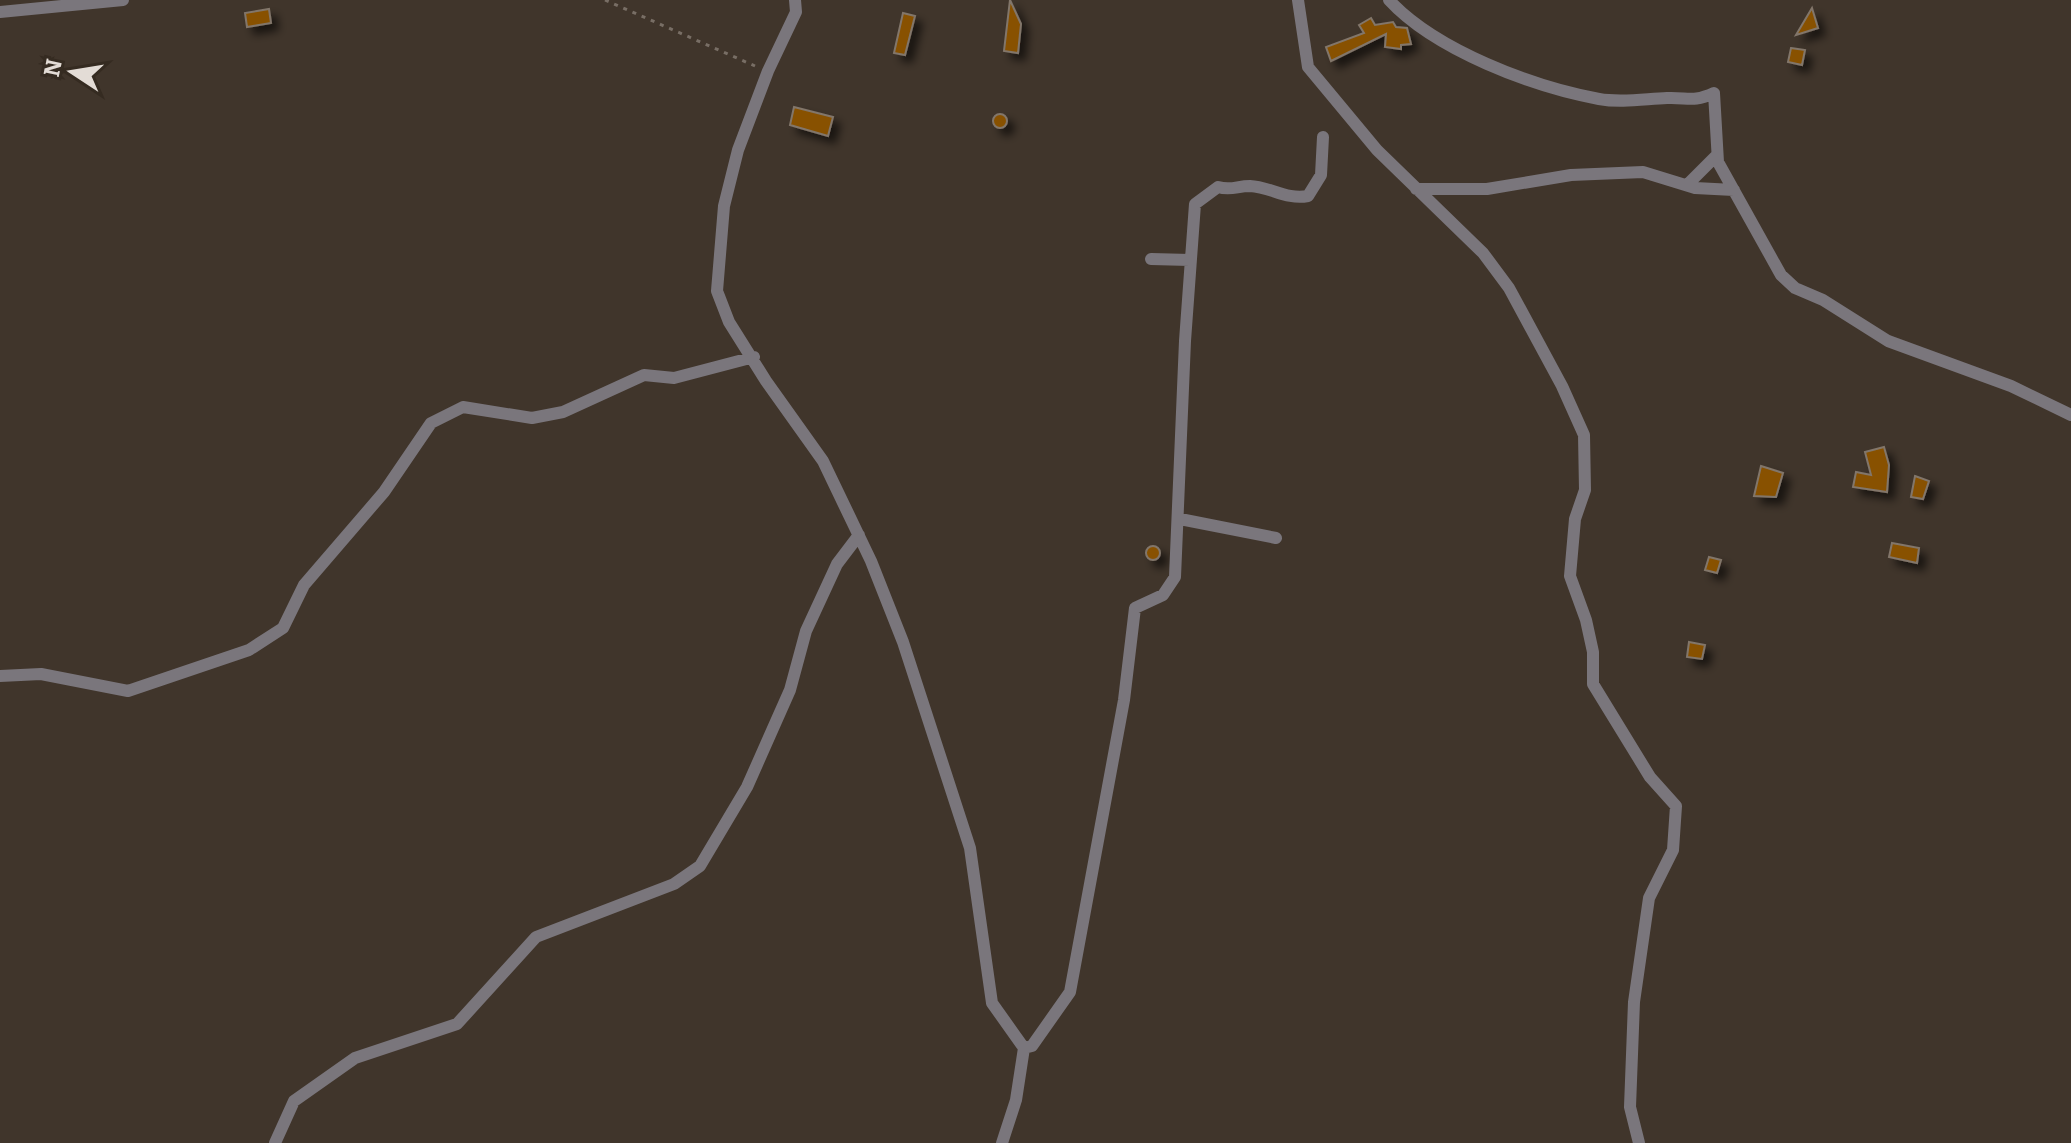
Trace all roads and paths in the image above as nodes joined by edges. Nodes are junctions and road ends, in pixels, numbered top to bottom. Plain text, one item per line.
1 (123, 0) edge
2 (605, 0) edge
3 (795, 0) edge
4 (1298, 0) edge
5 (1389, 0) edge
6 (0, 12) edge
7 (768, 71) junction
8 (1323, 137) dead end
9 (1717, 155) junction
10 (1687, 185) junction
11 (1416, 189) junction
12 (1734, 190) junction
13 (1151, 259) dead end
14 (1190, 260) junction
15 (754, 357) junction
16 (2071, 415) edge
17 (1180, 519) junction
18 (859, 535) junction
19 (1276, 538) dead end
20 (0, 676) edge
21 (1024, 1048) junction
22 (275, 1143) edge
23 (1002, 1143) edge
24 (1639, 1143) edge

1 - 6 street
2 - 7 path
3 - 7 street
4 - 11 street
5 - 9 street
7 - 15 street
8 - 14 street
9 - 10 street
9 - 12 street
10 - 11 street
10 - 12 street
11 - 24 street
12 - 16 street
13 - 14 street
14 - 17 street
15 - 18 street
15 - 20 street
17 - 19 street
17 - 21 street
18 - 21 street
18 - 22 street
21 - 23 street

